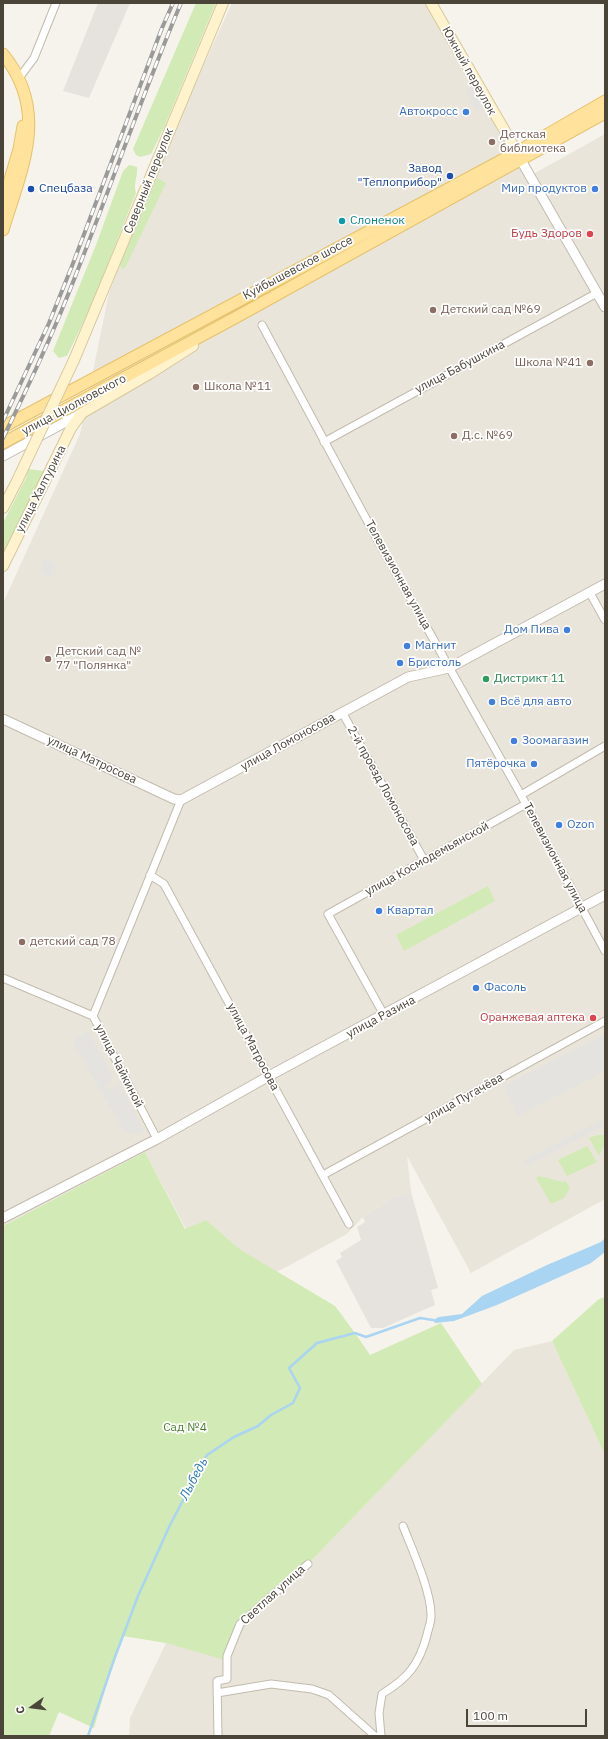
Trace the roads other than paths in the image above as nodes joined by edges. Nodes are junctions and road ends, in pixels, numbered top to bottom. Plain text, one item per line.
1 (56, 3) edge
2 (223, 3) edge
3 (431, 3) edge
4 (3, 54) edge
5 (19, 78) junction
6 (605, 101) edge
7 (605, 113) edge
8 (519, 156) junction
9 (3, 203) edge
10 (3, 230) edge
11 (597, 293) junction
12 (605, 307) edge
13 (242, 314) junction
14 (262, 325) dead end
15 (139, 355) joint
16 (145, 367) joint
17 (82, 413) junction
18 (3, 427) edge
19 (324, 442) junction
20 (3, 444) edge
21 (3, 456) edge
22 (3, 508) edge
23 (3, 566) edge
24 (605, 584) edge
25 (590, 592) junction
26 (605, 620) edge
27 (449, 668) junction
28 (342, 712) junction
29 (3, 719) edge
30 (605, 746) edge
31 (521, 795) junction
32 (181, 800) junction
33 (526, 804) junction
34 (424, 860) junction
35 (150, 875) junction
36 (605, 895) edge
37 (582, 908) junction
38 (605, 951) edge
39 (3, 978) edge
40 (384, 1015) junction
41 (93, 1016) junction
42 (605, 1020) edge
43 (269, 1076) junction
44 (157, 1140) junction
45 (323, 1175) junction
46 (3, 1218) edge
47 (349, 1224) dead end
48 (403, 1526) dead end
49 (308, 1564) dead end
50 (217, 1693) junction
51 (218, 1736) edge
52 (375, 1736) edge
53 (381, 1736) edge

1 - 5 street
2 - 22 main road, Северный переулок, bridge
3 - 8 main road, Южный переулок
4 - 5 main road
5 - 9 main road
5 - 10 main road
6 - 8 main road, Куйбышевское шоссе
7 - 8 main road, Куйбышевское шоссе
8 - 11 street
8 - 13 main road, Куйбышевское шоссе
8 - 15 main road, Куйбышевское шоссе
11 - 12 street
11 - 19 street, улица Бабушкина
13 - 16 main road, Куйбышевское шоссе
13 - 17 main road, Куйбышевское шоссе
14 - 19 street, Телевизионная улица
15 - 18 main road, улица Циолковского
16 - 20 main road, улица Циолковского
17 - 21 street, Куйбышевское шоссе
17 - 23 main road, улица Халтурина
19 - 27 street, Телевизионная улица
24 - 25 street, улица Ломоносова
25 - 26 street
25 - 27 street, улица Ломоносова
27 - 28 street, улица Ломоносова
27 - 31 street, Телевизионная улица
28 - 32 street, улица Ломоносова
28 - 34 street, 2-й проезд Ломоносова
29 - 32 street, улица Матросова
30 - 31 street
31 - 33 street, Телевизионная улица
32 - 35 street
33 - 34 street, улица Космодемьянской
33 - 37 street, Телевизионная улица
34 - 40 street, улица Космодемьянской
35 - 41 street
35 - 43 street, улица Матросова
36 - 37 street, улица Разина
37 - 38 street, Телевизионная улица
37 - 40 street, улица Разина
39 - 41 street, улица Чайкиной
40 - 43 street, улица Разина
41 - 44 street, улица Чайкиной
42 - 45 street, улица Пугачёва
43 - 44 street, улица Разина
43 - 45 street, улица Матросова
44 - 46 street, улица Разина
45 - 47 street, улица Матросова
48 - 53 street
49 - 50 street, Светлая улица
50 - 51 street
50 - 52 street

